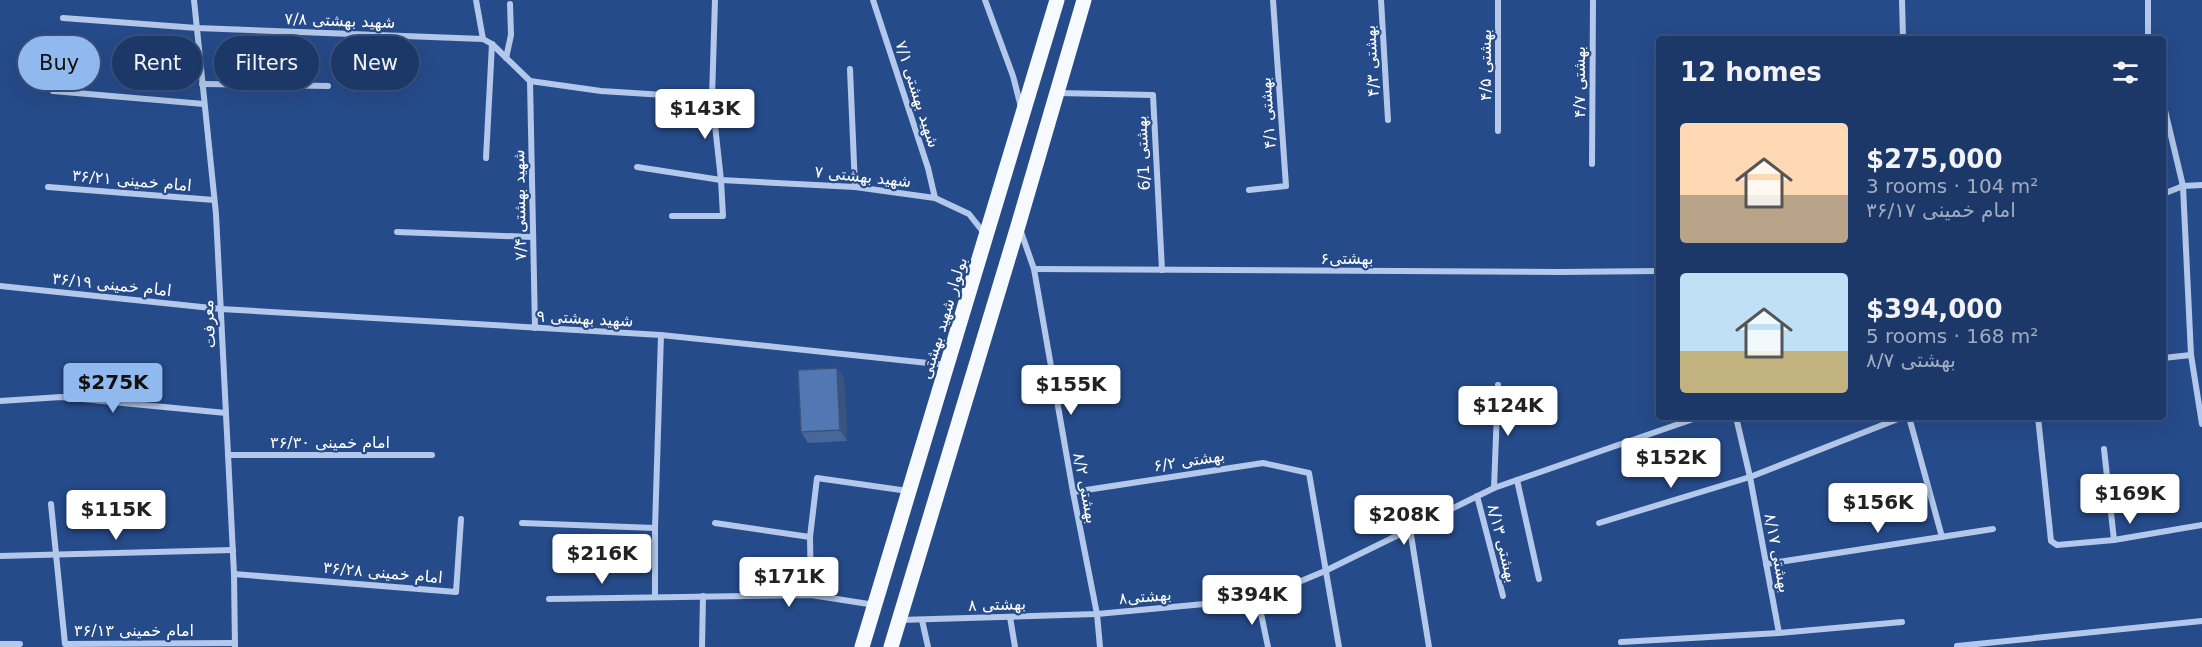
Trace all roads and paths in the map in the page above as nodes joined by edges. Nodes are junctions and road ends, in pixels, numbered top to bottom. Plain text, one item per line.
1 (194, 0) edge
2 (476, 0) edge
3 (715, 0) edge
4 (873, 0) edge
5 (985, 0) edge
6 (1057, 0) edge
7 (1084, 0) edge
8 (1273, 0) edge
9 (1381, 0) edge
10 (1498, 0) edge
11 (1593, 0) edge
12 (1902, 0) edge
13 (2148, 0) edge
14 (510, 4) dead end
15 (63, 18) dead end
16 (197, 28) junction
17 (198, 36) edge
18 (1903, 36) edge
19 (2147, 36) edge
20 (483, 39) junction
21 (492, 44) junction
22 (506, 58) junction
23 (850, 69) dead end
24 (530, 81) junction
25 (202, 84) joint
26 (328, 86) dead end
27 (53, 91) dead end
28 (1056, 93) junction
29 (712, 98) junction
30 (204, 104) junction
31 (1023, 114) junction
32 (2166, 115) edge
33 (1388, 120) dead end
34 (1498, 130) dead end
35 (486, 158) dead end
36 (1592, 164) dead end
37 (637, 167) dead end
38 (722, 180) junction
39 (2202, 185) edge
40 (2183, 186) junction
41 (48, 187) dead end
42 (855, 187) junction
43 (1249, 190) dead end
44 (2166, 193) edge
45 (935, 198) junction
46 (214, 200) junction
47 (672, 216) dead end
48 (1018, 226) junction
49 (397, 232) dead end
50 (986, 236) junction
51 (533, 237) junction
52 (1034, 269) junction
53 (1162, 270) junction
54 (1656, 271) edge
55 (0, 286) edge
56 (221, 309) junction
57 (535, 328) junction
58 (661, 336) junction
59 (2191, 355) junction
60 (2166, 358) edge
61 (948, 365) junction
62 (1498, 386) dead end
63 (0, 401) edge
64 (226, 413) junction
65 (1690, 420) edge
66 (1737, 420) edge
67 (1895, 420) edge
68 (1910, 420) edge
69 (2038, 420) edge
70 (2202, 424) edge
71 (2104, 449) dead end
72 (228, 455) junction
73 (432, 455) dead end
74 (1750, 477) junction
75 (1516, 480) junction
76 (1494, 488) junction
77 (910, 491) junction
78 (1073, 492) junction
79 (1477, 496) junction
80 (51, 504) dead end
81 (461, 519) dead end
82 (522, 523) dead end
83 (715, 523) dead end
84 (1599, 523) dead end
85 (2202, 525) edge
86 (655, 528) junction
87 (1993, 529) dead end
88 (1410, 530) junction
89 (810, 537) junction
90 (1942, 537) junction
91 (2114, 540) junction
92 (233, 550) junction
93 (56, 555) junction
94 (0, 556) edge
95 (1767, 564) junction
96 (1326, 571) junction
97 (234, 574) junction
98 (1539, 579) dead end
99 (655, 596) junction
100 (811, 596) junction
101 (1503, 596) dead end
102 (704, 597) junction
103 (549, 598) dead end
104 (1258, 599) junction
105 (875, 605) junction
106 (1097, 614) junction
107 (1010, 617) junction
108 (899, 620) junction
109 (922, 620) junction
110 (2202, 621) edge
111 (1902, 622) dead end
112 (1779, 633) junction
113 (1621, 642) dead end
114 (0, 644) edge
115 (20, 644) dead end
116 (235, 645) edge
117 (1957, 646) edge
118 (702, 647) edge
119 (862, 647) edge
120 (891, 647) edge
121 (928, 647) edge
122 (1014, 647) edge
123 (1100, 647) edge
124 (1269, 647) edge
125 (1339, 647) edge
126 (1430, 647) edge

1 - 16 street, معرفت
2 - 20 street
3 - 29 street
4 - 45 street, شهید بهشتی ۷/۱
5 - 31 street
6 - 31 main road, بولوار شهید بهشتی
7 - 28 main road
8 - 43 street, بهشتی ۴/۱
9 - 33 street, بهشتی ۴/۳
10 - 34 street, بهشتی ۴/۵
11 - 36 street, بهشتی ۴/۷
12 - 18 street
13 - 19 street
14 - 22 street
15 - 16 street, شهید بهشتی ۷/۸
16 - 17 street, معرفت
16 - 20 street, شهید بهشتی ۷/۸
20 - 21 street
21 - 22 street
21 - 35 street
22 - 24 street
23 - 42 street
24 - 29 street
24 - 51 street, شهید بهشتی ۷/۴
25 - 26 street
25 - 30 street, معرفت
27 - 30 street
28 - 48 main road
28 - 53 street, بهشتی 6/1
29 - 38 street
30 - 46 street, معرفت
31 - 50 main road, بولوار شهید بهشتی
32 - 40 street
37 - 38 street, شهید بهشتی ۷
38 - 42 street, شهید بهشتی ۷
38 - 47 street
39 - 40 street
40 - 44 street
40 - 59 street
41 - 46 street, امام خمینی ۳۶/۲۱
42 - 45 street, شهید بهشتی ۷
45 - 50 street, شهید بهشتی ۷
46 - 56 street, معرفت
48 - 52 street, بهشتی ۸/۲
48 - 108 main road
49 - 51 street
50 - 61 main road, بولوار شهید بهشتی
51 - 57 street, شهید بهشتی ۷/۴
52 - 53 street, بهشتی۶
52 - 78 street, بهشتی ۸/۲
53 - 54 street, بهشتی۶
55 - 56 street, امام خمینی ۳۶/۱۹
56 - 57 street, شهید بهشتی ۹
56 - 64 street, معرفت
57 - 58 street, شهید بهشتی ۹
58 - 61 street, شهید بهشتی ۹
58 - 86 street
59 - 60 street
59 - 70 street
61 - 77 main road, بولوار شهید بهشتی
62 - 76 street
63 - 64 street
64 - 72 street, معرفت
65 - 75 street, بهشتی۸
66 - 74 street, بهشتی ۸/۱۷
67 - 74 street
68 - 90 street
69 - 91 street
71 - 91 street
72 - 73 street, امام خمینی ۳۶/۳۰
72 - 92 street, معرفت
74 - 84 street
74 - 95 street, بهشتی ۸/۱۷
75 - 76 street, بهشتی۸
75 - 98 street
76 - 79 street, بهشتی۸
77 - 89 street
77 - 105 main road, بولوار شهید بهشتی
78 - 96 street, بهشتی ۶/۲
78 - 106 street, بهشتی ۸/۲
79 - 88 street, بهشتی۸
79 - 101 street, بهشتی ۸/۱۳
80 - 93 street, امام خمینی ۳۶/۱۳
81 - 97 street, امام خمینی ۳۶/۲۸
82 - 86 street
83 - 89 street
85 - 91 street
86 - 99 street
87 - 90 street
88 - 96 street, بهشتی۸
88 - 126 street
89 - 100 street
90 - 95 street
92 - 93 street
92 - 97 street, معرفت
93 - 94 street
93 - 116 street, امام خمینی ۳۶/۱۳
95 - 112 street, بهشتی ۸/۱۷
96 - 104 street, بهشتی۸
96 - 125 street
97 - 116 street, معرفت
99 - 102 street
99 - 103 street
100 - 102 street
100 - 105 street
102 - 118 street
104 - 106 street, بهشتی۸
104 - 124 street
105 - 119 main road, بولوار شهید بهشتی
106 - 107 street, ۸ بهشتی
106 - 123 street, بهشتی ۸/۲
107 - 109 street, ۸ بهشتی
107 - 122 street
108 - 109 street, ۸ بهشتی
108 - 120 main road
109 - 121 street
110 - 117 street
111 - 112 street
112 - 113 street
114 - 115 street

